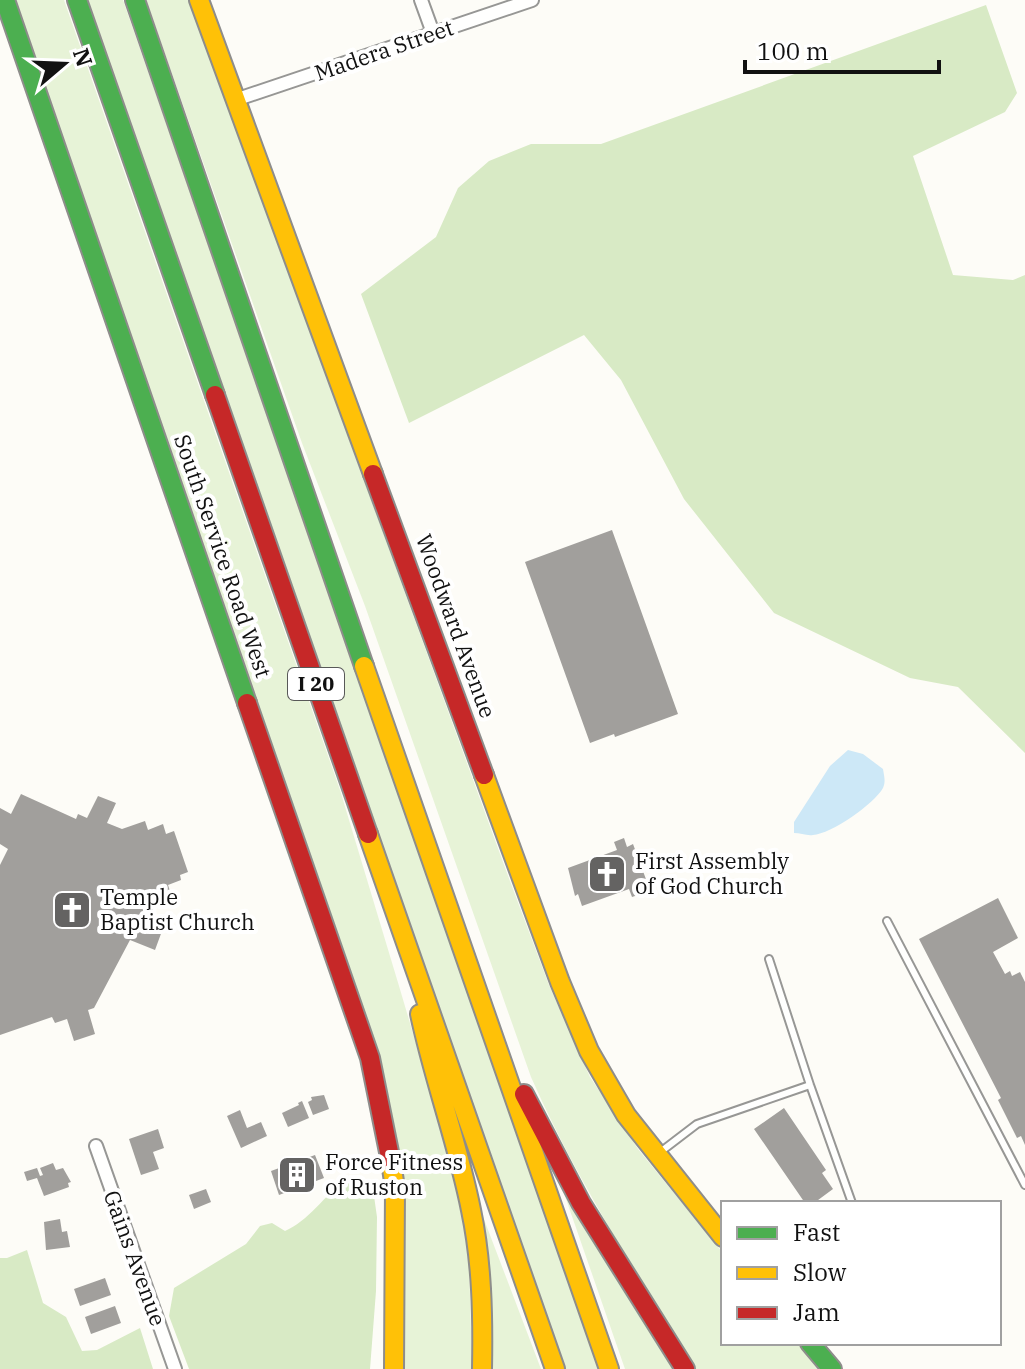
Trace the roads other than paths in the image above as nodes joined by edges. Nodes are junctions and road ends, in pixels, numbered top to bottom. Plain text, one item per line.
1 (5, 0) edge
2 (77, 0) edge
3 (135, 0) edge
4 (199, 0) edge
5 (421, 0) edge
6 (532, 0) edge
7 (433, 33) junction
8 (235, 100) junction
9 (887, 921) dead end
10 (405, 939) junction
11 (769, 959) dead end
12 (488, 1026) junction
13 (810, 1085) junction
14 (96, 1146) dead end
15 (656, 1155) junction
16 (1025, 1185) edge
17 (851, 1201) edge
18 (721, 1235) edge
19 (812, 1345) edge
20 (175, 1369) edge
21 (394, 1369) edge
22 (482, 1369) edge
23 (555, 1369) edge
24 (609, 1369) edge
25 (685, 1369) edge
26 (832, 1369) edge

1 - 21 main road, South Service Road West
2 - 10 main road, I 20
3 - 12 main road, I 20
4 - 8 main road, Woodward Avenue
5 - 7 street
6 - 7 street, Madera Street
7 - 8 street, Madera Street
8 - 15 main road, Woodward Avenue
9 - 16 lane
10 - 22 main road
10 - 23 main road, I 20
11 - 13 lane
12 - 24 main road, I 20
12 - 25 main road
13 - 15 lane
13 - 17 lane
14 - 20 street, Gains Avenue
15 - 18 main road, Woodward Avenue
19 - 26 main road

